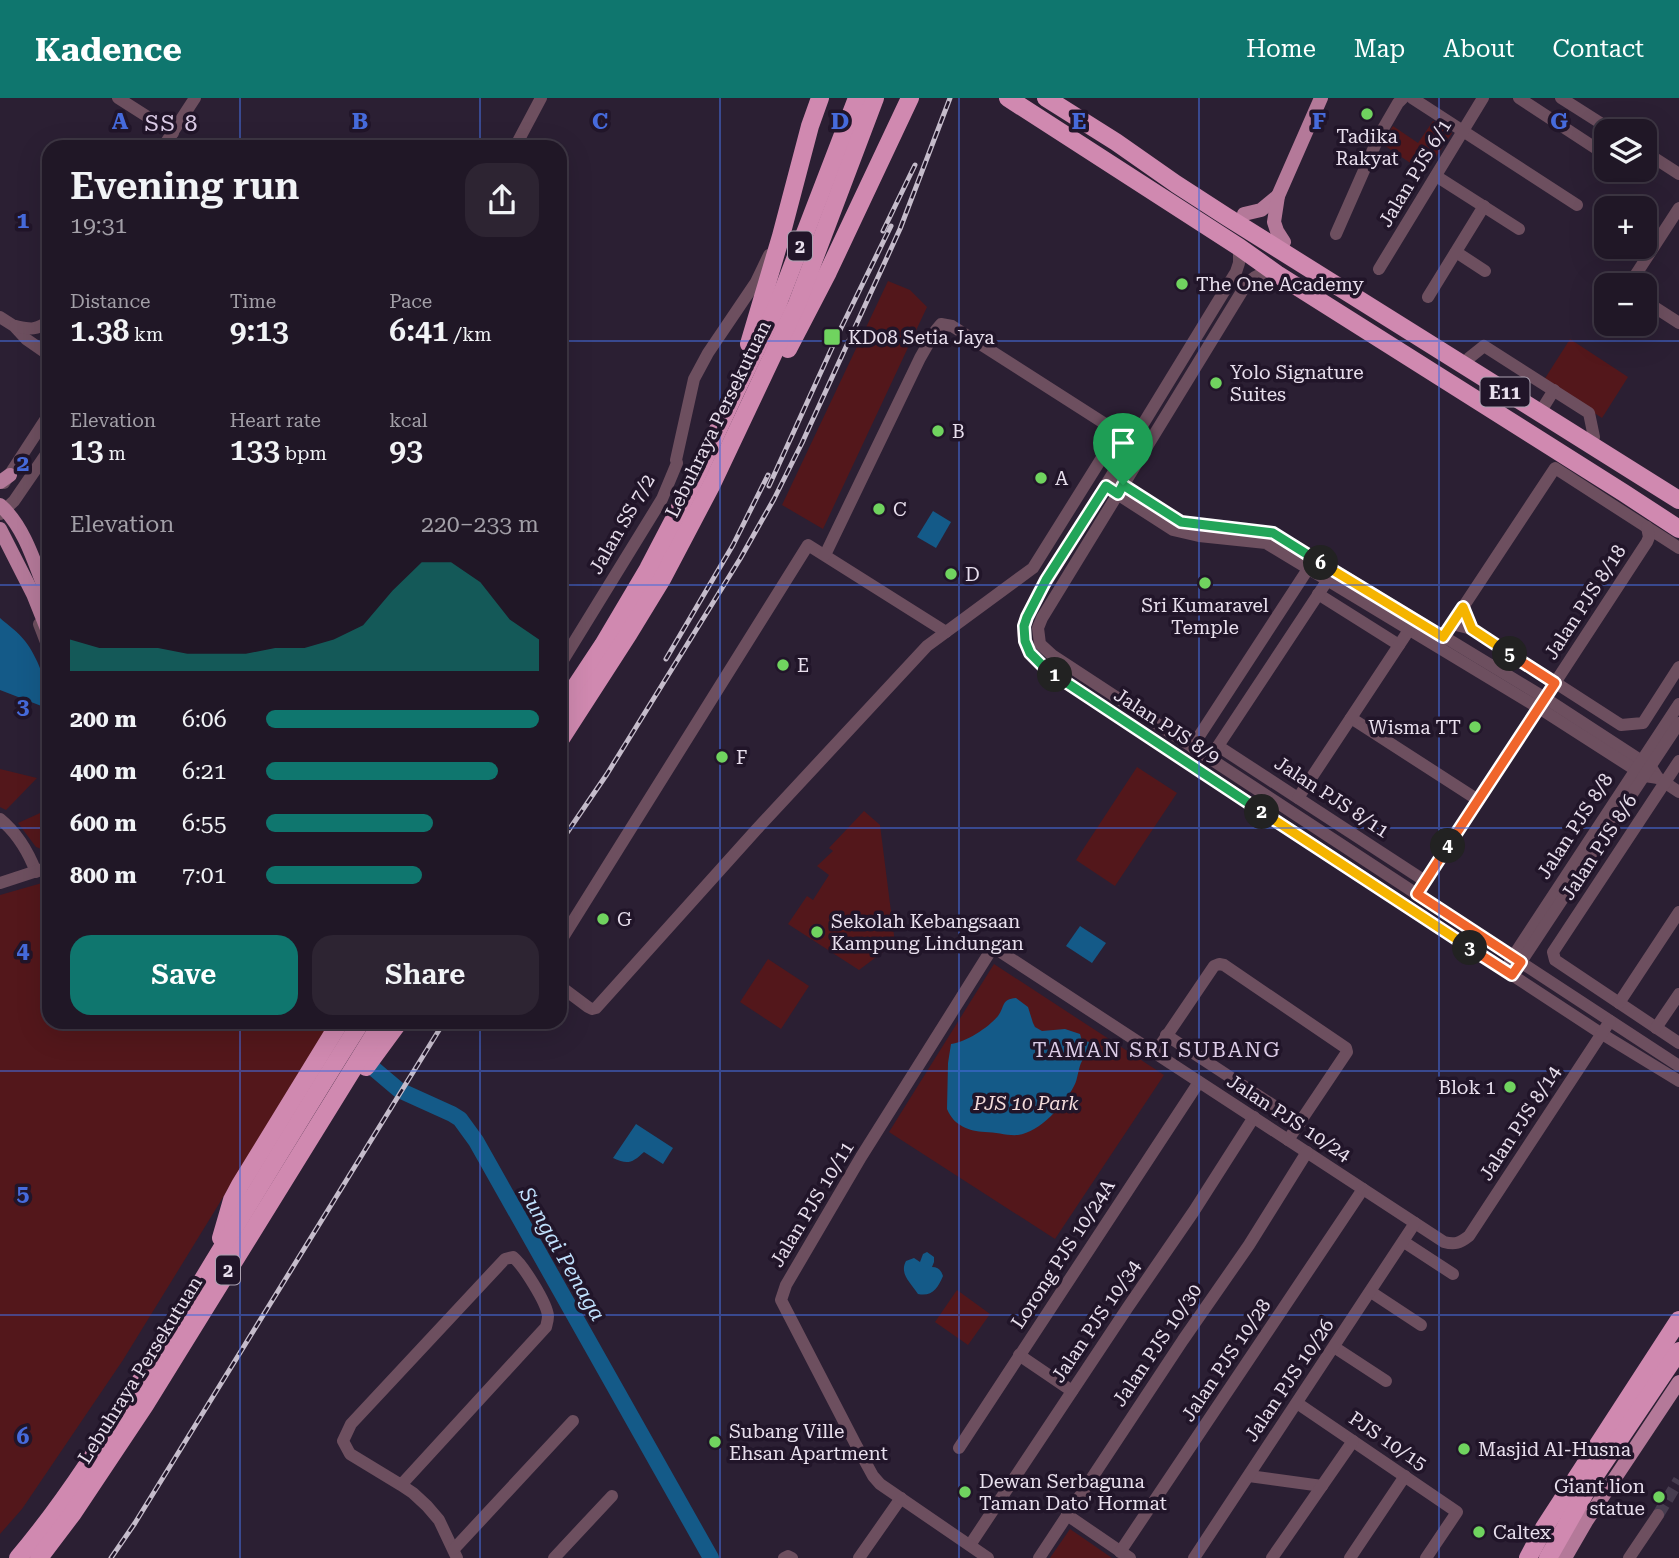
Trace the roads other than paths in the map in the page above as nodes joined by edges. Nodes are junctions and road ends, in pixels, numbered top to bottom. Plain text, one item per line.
1 (118, 98) edge
2 (195, 98) edge
3 (541, 98) edge
4 (820, 98) edge
5 (857, 98) edge
6 (875, 98) edge
7 (910, 98) edge
8 (1008, 98) edge
9 (1027, 98) edge
10 (1046, 98) edge
11 (1063, 98) edge
12 (1321, 98) edge
13 (1403, 98) edge
14 (1412, 98) edge
15 (1483, 98) edge
16 (1519, 98) edge
17 (1562, 98) edge
18 (1594, 119) edge
19 (1463, 131) junction
20 (173, 133) junction
21 (168, 140) edge
22 (519, 140) edge
23 (1594, 147) edge
24 (1657, 160) edge
25 (1679, 174) edge
26 (1436, 176) junction
27 (1278, 196) junction
28 (1577, 205) dead end
29 (789, 206) junction
30 (1484, 206) junction
31 (1679, 208) edge
32 (1244, 214) junction
33 (1519, 229) dead end
34 (1336, 234) dead end
35 (1284, 242) junction
36 (1239, 247) junction
37 (1455, 252) junction
38 (1379, 268) dead end
39 (1485, 271) dead end
40 (1637, 273) edge
41 (1277, 274) junction
42 (1334, 290) junction
43 (1428, 297) dead end
44 (1657, 309) edge
45 (0, 317) edge
46 (1679, 323) edge
47 (14, 326) junction
48 (42, 326) edge
49 (42, 350) edge
50 (1429, 369) junction
51 (760, 385) junction
52 (736, 391) junction
53 (1481, 391) junction
54 (42, 424) edge
55 (42, 460) edge
56 (5, 478) edge
57 (1109, 482) junction
58 (0, 489) edge
59 (1120, 489) junction
60 (1677, 494) edge
61 (2, 509) edge
62 (1679, 519) edge
63 (1647, 527) junction
64 (0, 529) edge
65 (1676, 540) edge
66 (1647, 542) junction
67 (1045, 550) junction
68 (825, 555) junction
69 (1060, 560) junction
70 (19, 566) junction
71 (1308, 569) junction
72 (1331, 575) junction
73 (42, 583) edge
74 (1318, 594) junction
75 (1463, 607) junction
76 (42, 618) edge
77 (1452, 624) junction
78 (1409, 629) junction
79 (1472, 629) junction
80 (946, 632) junction
81 (42, 633) edge
82 (1038, 639) junction
83 (1440, 642) junction
84 (1399, 645) junction
85 (1030, 653) junction
86 (567, 654) edge
87 (1679, 667) edge
88 (1552, 680) junction
89 (567, 699) edge
90 (1542, 703) junction
91 (1679, 704) edge
92 (1135, 708) junction
93 (1351, 718) junction
94 (1126, 722) junction
95 (1679, 723) edge
96 (567, 729) edge
97 (1218, 746) junction
98 (1192, 747) junction
99 (1209, 758) junction
100 (1679, 761) edge
101 (1649, 772) junction
102 (1679, 792) edge
103 (1298, 798) junction
104 (1478, 800) junction
105 (0, 819) edge
106 (42, 870) edge
107 (36, 872) junction
108 (1425, 881) junction
109 (0, 883) edge
110 (1417, 894) junction
111 (1679, 912) edge
112 (567, 931) edge
113 (993, 947) joint
114 (1517, 959) junction
115 (1508, 972) junction
116 (567, 991) edge
117 (1679, 994) edge
118 (1619, 1003) junction
119 (1642, 1019) junction
120 (1610, 1021) junction
121 (1656, 1028) junction
122 (337, 1029) edge
123 (355, 1029) edge
124 (378, 1029) edge
125 (394, 1029) edge
126 (1602, 1034) junction
127 (1167, 1035) junction
128 (1632, 1035) junction
129 (1679, 1043) edge
130 (1154, 1053) junction
131 (1679, 1066) edge
132 (320, 1071) junction
133 (1679, 1081) edge
134 (1199, 1082) junction
135 (333, 1099) junction
136 (1254, 1117) junction
137 (1300, 1123) junction
138 (1289, 1140) junction
139 (1307, 1152) junction
140 (1363, 1189) junction
141 (1415, 1223) junction
142 (1404, 1242) junction
143 (1460, 1243) joint
144 (1453, 1275) dead end
145 (1371, 1292) junction
146 (1679, 1321) edge
147 (1421, 1325) dead end
148 (1334, 1348) junction
149 (1679, 1351) edge
150 (1019, 1355) junction
151 (1386, 1381) dead end
152 (1679, 1382) edge
153 (1072, 1391) junction
154 (1297, 1403) junction
155 (573, 1421) dead end
156 (1353, 1440) junction
157 (959, 1448) dead end
158 (1249, 1476) junction
159 (1405, 1476) junction
160 (401, 1485) junction
161 (1322, 1486) junction
162 (612, 1496) dead end
163 (901, 1498) junction
164 (1658, 1515) tunnel mouth
165 (1067, 1516) junction
166 (970, 1545) junction
167 (455, 1553) edge
168 (1125, 1555) edge
169 (18, 1558) edge
170 (39, 1558) edge
171 (554, 1558) edge
172 (784, 1558) edge
173 (792, 1558) edge
174 (859, 1558) edge
175 (988, 1558) edge
176 (1038, 1558) edge
177 (1194, 1558) edge
178 (1272, 1558) edge
179 (1350, 1558) edge
180 (1426, 1558) edge
181 (1528, 1558) edge
182 (1548, 1558) edge
183 (1565, 1558) edge
184 (1629, 1558) edge

1 - 20 street
2 - 20 street
3 - 22 street
4 - 29 highway
5 - 52 highway, Lebuhraya Persekutuan / 2
6 - 51 highway, Lebuhraya Persekutuan / 2
7 - 51 highway
8 - 36 highway
9 - 42 highway, E11
10 - 42 highway, E11
11 - 32 highway
12 - 27 main road
13 - 34 street
14 - 19 street
15 - 19 street, Jalan PJS 6/1
16 - 23 street
17 - 18 street
19 - 26 street, Jalan PJS 6/1
19 - 28 street
20 - 21 street
24 - 25 street
26 - 30 street
26 - 38 street, Jalan PJS 6/1
27 - 32 main road
27 - 35 main road
29 - 52 highway
29 - 86 street, Jalan SS 7/2
30 - 33 street
30 - 37 street
31 - 40 street
32 - 35 highway
35 - 60 highway
36 - 41 highway
36 - 57 street
37 - 39 street
37 - 43 street
41 - 50 highway
41 - 59 street
42 - 53 highway, E11
42 - 60 highway, E11
44 - 46 street
45 - 47 street
47 - 48 street
47 - 49 street
50 - 53 highway
50 - 65 highway
51 - 96 highway, Lebuhraya Persekutuan / 2
52 - 89 highway, Lebuhraya Persekutuan / 2
53 - 62 highway, E11
54 - 56 street
55 - 61 street
56 - 58 street
57 - 59 street
57 - 69 street
59 - 71 street
59 - 72 street
59 - 82 street
61 - 73 main road
63 - 65 street
63 - 66 street, Jalan PJS 8/18
63 - 75 street
64 - 70 main road
65 - 66 street, Jalan PJS 8/18
66 - 88 street, Jalan PJS 8/18
67 - 68 street
67 - 69 street
67 - 80 street
68 - 80 street
68 - 112 street
69 - 85 street
70 - 76 main road
70 - 81 street
71 - 72 street
71 - 98 street
72 - 74 street
72 - 78 street
72 - 83 street
74 - 84 street
74 - 97 street
75 - 77 street
75 - 79 street
77 - 79 street, Jalan PJS 8/18
77 - 83 street
78 - 83 street
78 - 84 street
79 - 88 street, Jalan PJS 8/18
80 - 116 street
82 - 85 street
82 - 92 street, Jalan PJS 8/9
83 - 90 street
84 - 93 street
85 - 94 street, Jalan PJS 8/9
87 - 88 street, Jalan PJS 8/18
88 - 90 street, Jalan PJS 8/18
90 - 101 street
90 - 104 street, Jalan PJS 8/18
91 - 101 street, Jalan PJS 8/8
92 - 94 street
92 - 98 street, Jalan PJS 8/9
93 - 103 street
93 - 104 street
94 - 115 street, Jalan PJS 8/9
95 - 101 street, Jalan PJS 8/8
97 - 99 street
97 - 103 street, Jalan PJS 8/11
98 - 99 street, Jalan PJS 8/9
99 - 110 street, Jalan PJS 8/9
100 - 101 street, Jalan PJS 8/6
101 - 102 street
101 - 114 street, Jalan PJS 8/8
101 - 118 street, Jalan PJS 8/6
103 - 108 street, Jalan PJS 8/11
104 - 108 street, Jalan PJS 8/18
105 - 107 street
106 - 107 street
107 - 109 street
108 - 110 street, Jalan PJS 8/18
110 - 114 street, Jalan PJS 8/9
111 - 118 street
113 - 130 street, Jalan PJS 10/24
113 - 163 street, Jalan PJS 10/11
114 - 115 street, Jalan PJS 8/8
114 - 120 street, Jalan PJS 8/9
115 - 126 street, Jalan PJS 8/9
117 - 121 street
118 - 119 street
119 - 121 street
119 - 128 street
120 - 126 street, Jalan PJS 8/14
120 - 128 street, Jalan PJS 8/9
121 - 129 street
122 - 132 highway
123 - 132 highway, Lebuhraya Persekutuan / 2
124 - 135 highway, Lebuhraya Persekutuan / 2
125 - 135 highway
126 - 133 street, Jalan PJS 8/9
126 - 143 street, Jalan PJS 8/14
127 - 130 street
127 - 137 street
127 - 137 street
128 - 131 street, Jalan PJS 8/9
130 - 134 street, Jalan PJS 10/24
132 - 169 highway, Lebuhraya Persekutuan / 2
134 - 136 street, Jalan PJS 10/24
134 - 150 street, Lorong PJS 10/24A
135 - 170 highway, Lebuhraya Persekutuan / 2
136 - 138 street, Jalan PJS 10/24
136 - 153 street, Jalan PJS 10/34
137 - 138 street
138 - 139 street, Jalan PJS 10/24
139 - 140 street, Jalan PJS 10/24
139 - 165 street, Jalan PJS 10/30
140 - 141 street, Jalan PJS 10/24
140 - 168 street, Jalan PJS 10/28
141 - 142 street, Jalan PJS 10/26
141 - 143 street, Jalan PJS 10/24
142 - 144 street
142 - 145 street, Jalan PJS 10/26
145 - 147 street
145 - 148 street, Jalan PJS 10/26
146 - 181 highway
148 - 151 street
148 - 154 street, Jalan PJS 10/26
149 - 182 highway
150 - 153 street
150 - 157 street, Lorong PJS 10/24A
152 - 183 main road
153 - 166 street, Jalan PJS 10/34
154 - 156 street, PJS 10/15
154 - 158 street, Jalan PJS 10/26
155 - 167 street
156 - 159 street, PJS 10/15
156 - 161 street
158 - 161 street
158 - 177 street, Jalan PJS 10/26
159 - 179 street
159 - 180 street, PJS 10/15
160 - 160 street
160 - 167 street
161 - 178 street
162 - 171 street
163 - 166 street, Jalan PJS 10/11
163 - 174 street
164 - 184 street
165 - 168 street
165 - 176 street, Jalan PJS 10/30
166 - 175 street, Jalan PJS 10/11
172 - 173 street

